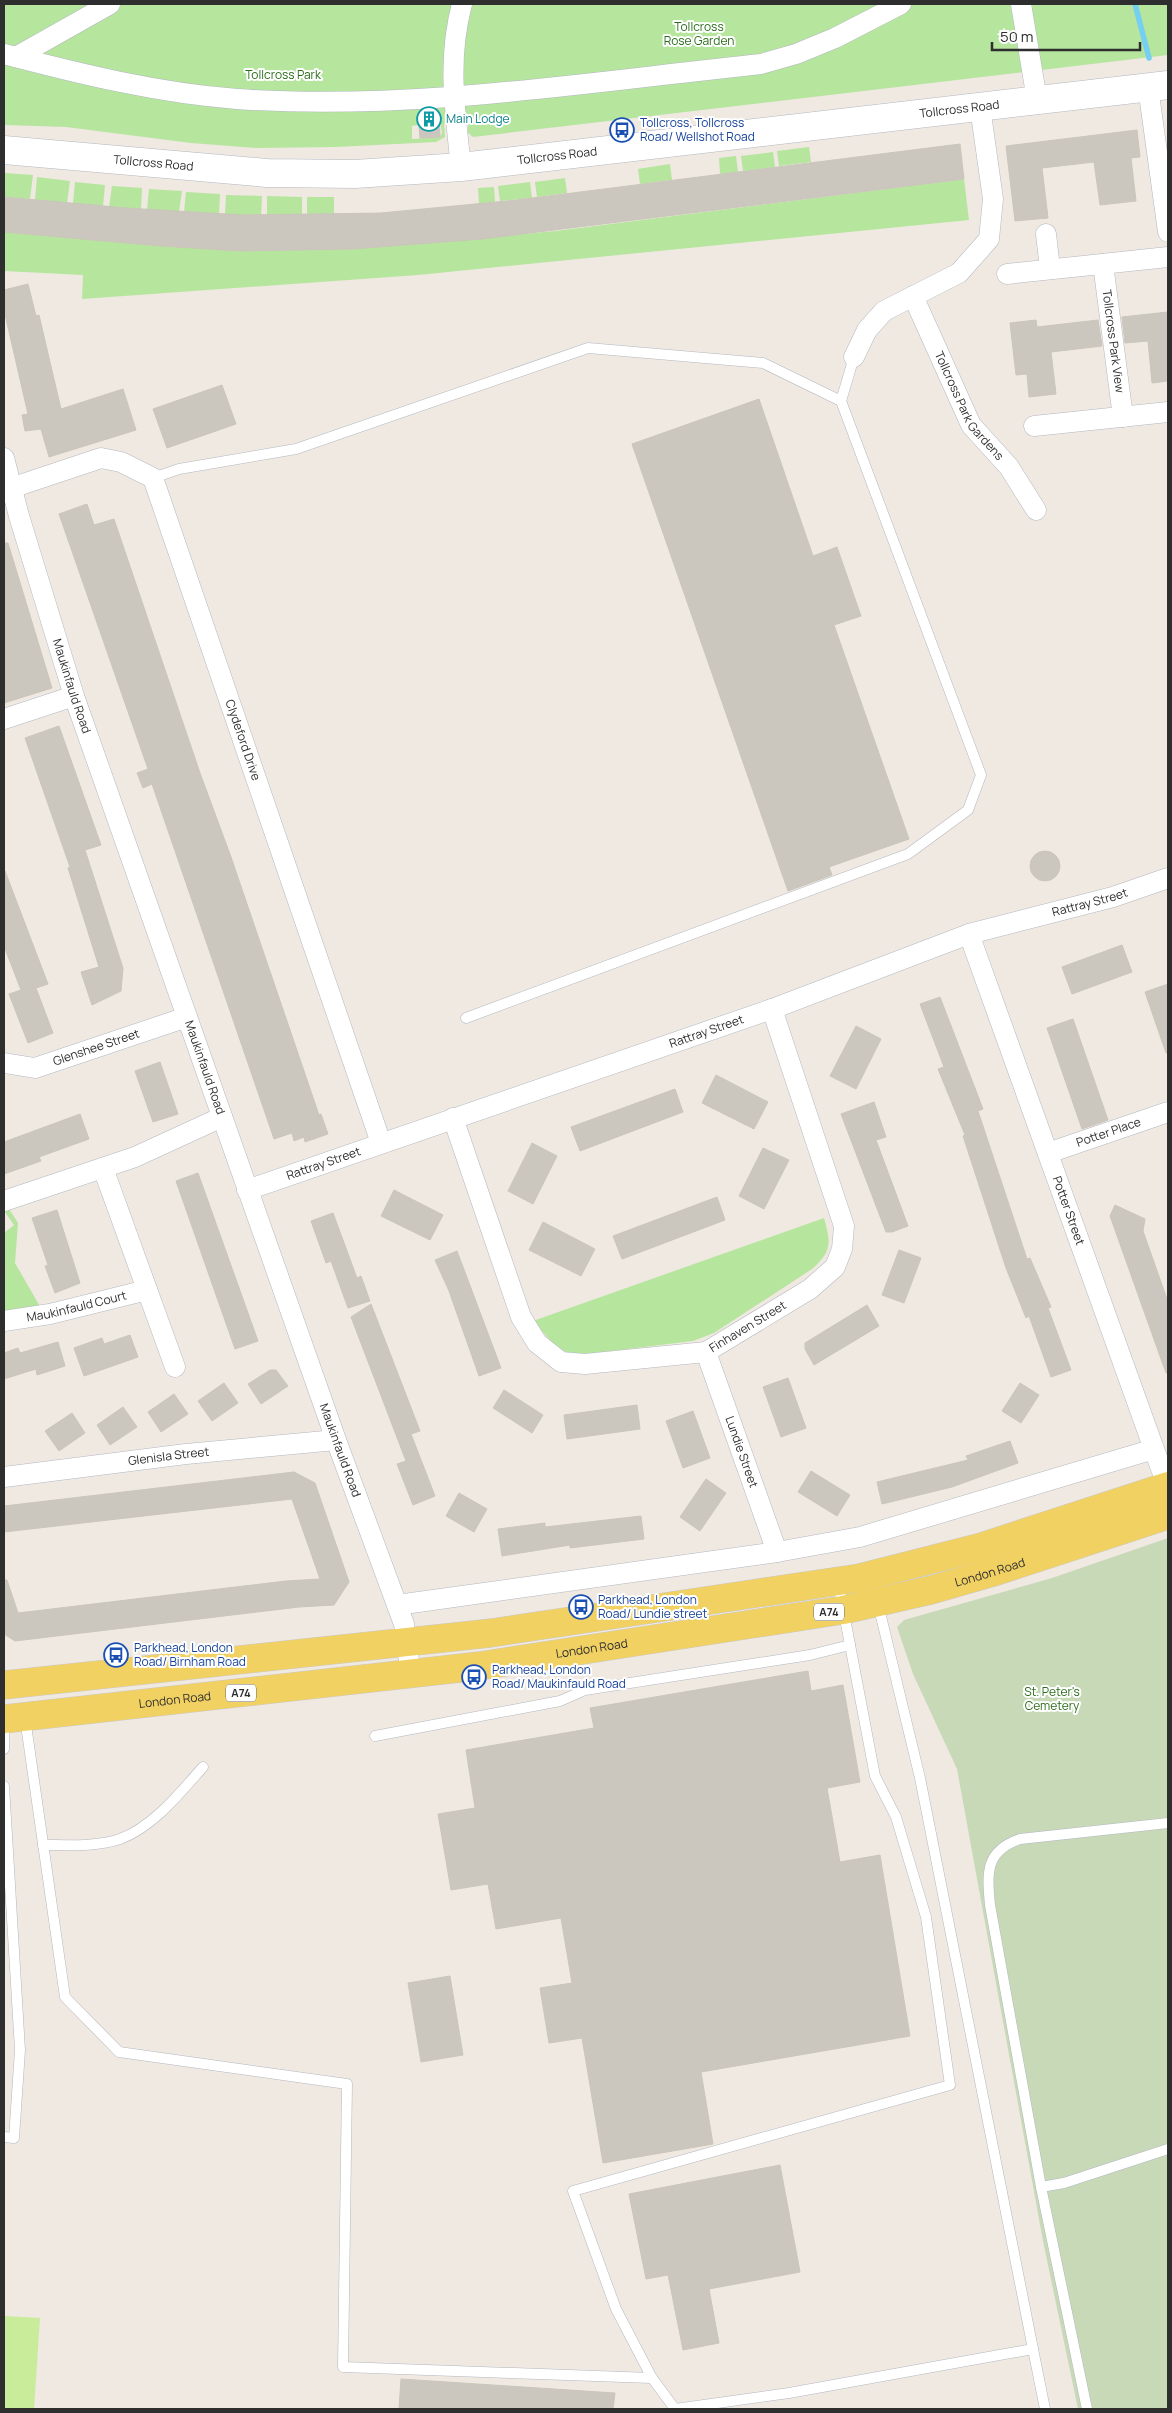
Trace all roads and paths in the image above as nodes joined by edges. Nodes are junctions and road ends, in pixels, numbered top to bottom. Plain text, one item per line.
1 (110, 4) edge
2 (462, 4) edge
3 (901, 4) edge
4 (1020, 4) edge
5 (10, 56) edge
6 (1158, 86) edge
7 (453, 95) junction
8 (1038, 100) junction
9 (980, 107) junction
10 (4, 150) edge
11 (461, 167) junction
12 (1168, 224) edge
13 (1046, 234) dead end
14 (1168, 257) edge
15 (1103, 264) junction
16 (1050, 270) junction
17 (1007, 274) dead end
18 (914, 296) junction
19 (854, 357) joint
20 (841, 401) junction
21 (1168, 412) edge
22 (1123, 417) junction
23 (1034, 426) dead end
24 (4, 458) edge
25 (154, 478) junction
26 (11, 488) junction
27 (1036, 510) dead end
28 (74, 696) junction
29 (4, 719) edge
30 (1168, 878) edge
31 (969, 934) junction
32 (772, 1009) junction
33 (187, 1017) junction
34 (466, 1018) dead end
35 (4, 1063) edge
36 (1168, 1112) edge
37 (222, 1117) junction
38 (453, 1118) junction
39 (381, 1143) junction
40 (1048, 1153) junction
41 (103, 1168) junction
42 (247, 1190) junction
43 (4, 1201) edge
44 (148, 1290) junction
45 (4, 1321) edge
46 (706, 1352) junction
47 (175, 1367) dead end
48 (336, 1440) junction
49 (1154, 1449) junction
50 (4, 1476) edge
51 (1168, 1487) edge
52 (1168, 1515) edge
53 (777, 1552) junction
54 (838, 1581) junction
55 (874, 1589) junction
56 (397, 1606) junction
57 (843, 1610) junction
58 (407, 1643) junction
59 (850, 1645) junction
60 (411, 1675) junction
61 (4, 1685) edge
62 (11, 1719) edge
63 (375, 1736) dead end
64 (4, 1749) edge
65 (203, 1767) dead end
66 (4, 1786) edge
67 (1168, 1822) edge
68 (43, 1845) junction
69 (4, 2137) edge
70 (1168, 2148) edge
71 (1041, 2187) junction
72 (1033, 2349) junction
73 (652, 2378) junction
74 (675, 2409) edge
75 (1045, 2409) edge
76 (1087, 2409) edge

1 - 5 street
2 - 7 street
3 - 7 street
4 - 8 street
5 - 7 street
6 - 8 street, Tollcross Road
6 - 12 street
7 - 11 street
8 - 9 street, Tollcross Road
9 - 11 street, Tollcross Road
9 - 18 street
10 - 11 street, Tollcross Road
13 - 16 street
14 - 15 street
15 - 16 street
15 - 22 street, Tollcross Park View
16 - 17 street
18 - 19 street
18 - 27 street, Tollcross Park Gardens
19 - 20 lane
20 - 25 lane
20 - 34 lane
21 - 22 street
22 - 23 street
24 - 26 street, Maukinfauld Road
25 - 26 street
25 - 39 street, Clydeford Drive
26 - 28 street, Maukinfauld Road
28 - 29 street
28 - 33 street, Maukinfauld Road
30 - 31 street, Rattray Street
31 - 32 street, Rattray Street
31 - 40 street, Potter Street
32 - 38 street, Rattray Street
32 - 46 street, Finhaven Street
33 - 35 street, Glenshee Street
33 - 37 street, Maukinfauld Road
36 - 40 street, Potter Place
37 - 41 street
37 - 42 street, Maukinfauld Road
38 - 39 street, Rattray Street
38 - 46 street, Finhaven Street
39 - 42 street, Rattray Street
40 - 49 street, Potter Street
41 - 43 street
41 - 44 street
42 - 48 street, Maukinfauld Road
44 - 45 street, Maukinfauld Court
44 - 47 street
46 - 53 street, Lundie Street
48 - 50 street, Glenisla Street
48 - 56 street, Maukinfauld Road
49 - 51 street, Potter Street
49 - 53 street
51 - 55 main road, London Road / A74
52 - 55 main road, London Road / A74
53 - 56 street
54 - 55 main road, London Road / A74
54 - 57 lane
54 - 58 main road, London Road / A74
55 - 57 main road, London Road / A74
55 - 72 lane
56 - 58 street, Maukinfauld Road
57 - 59 lane
57 - 60 main road, London Road / A74
58 - 60 street, Maukinfauld Road
58 - 61 main road, London Road / A74
59 - 63 lane
59 - 73 lane
60 - 62 main road, London Road / A74
62 - 64 lane
62 - 68 lane
65 - 68 lane
66 - 69 lane
67 - 71 lane
68 - 73 lane
70 - 71 lane
71 - 76 lane
72 - 74 lane
72 - 75 lane
73 - 74 lane

